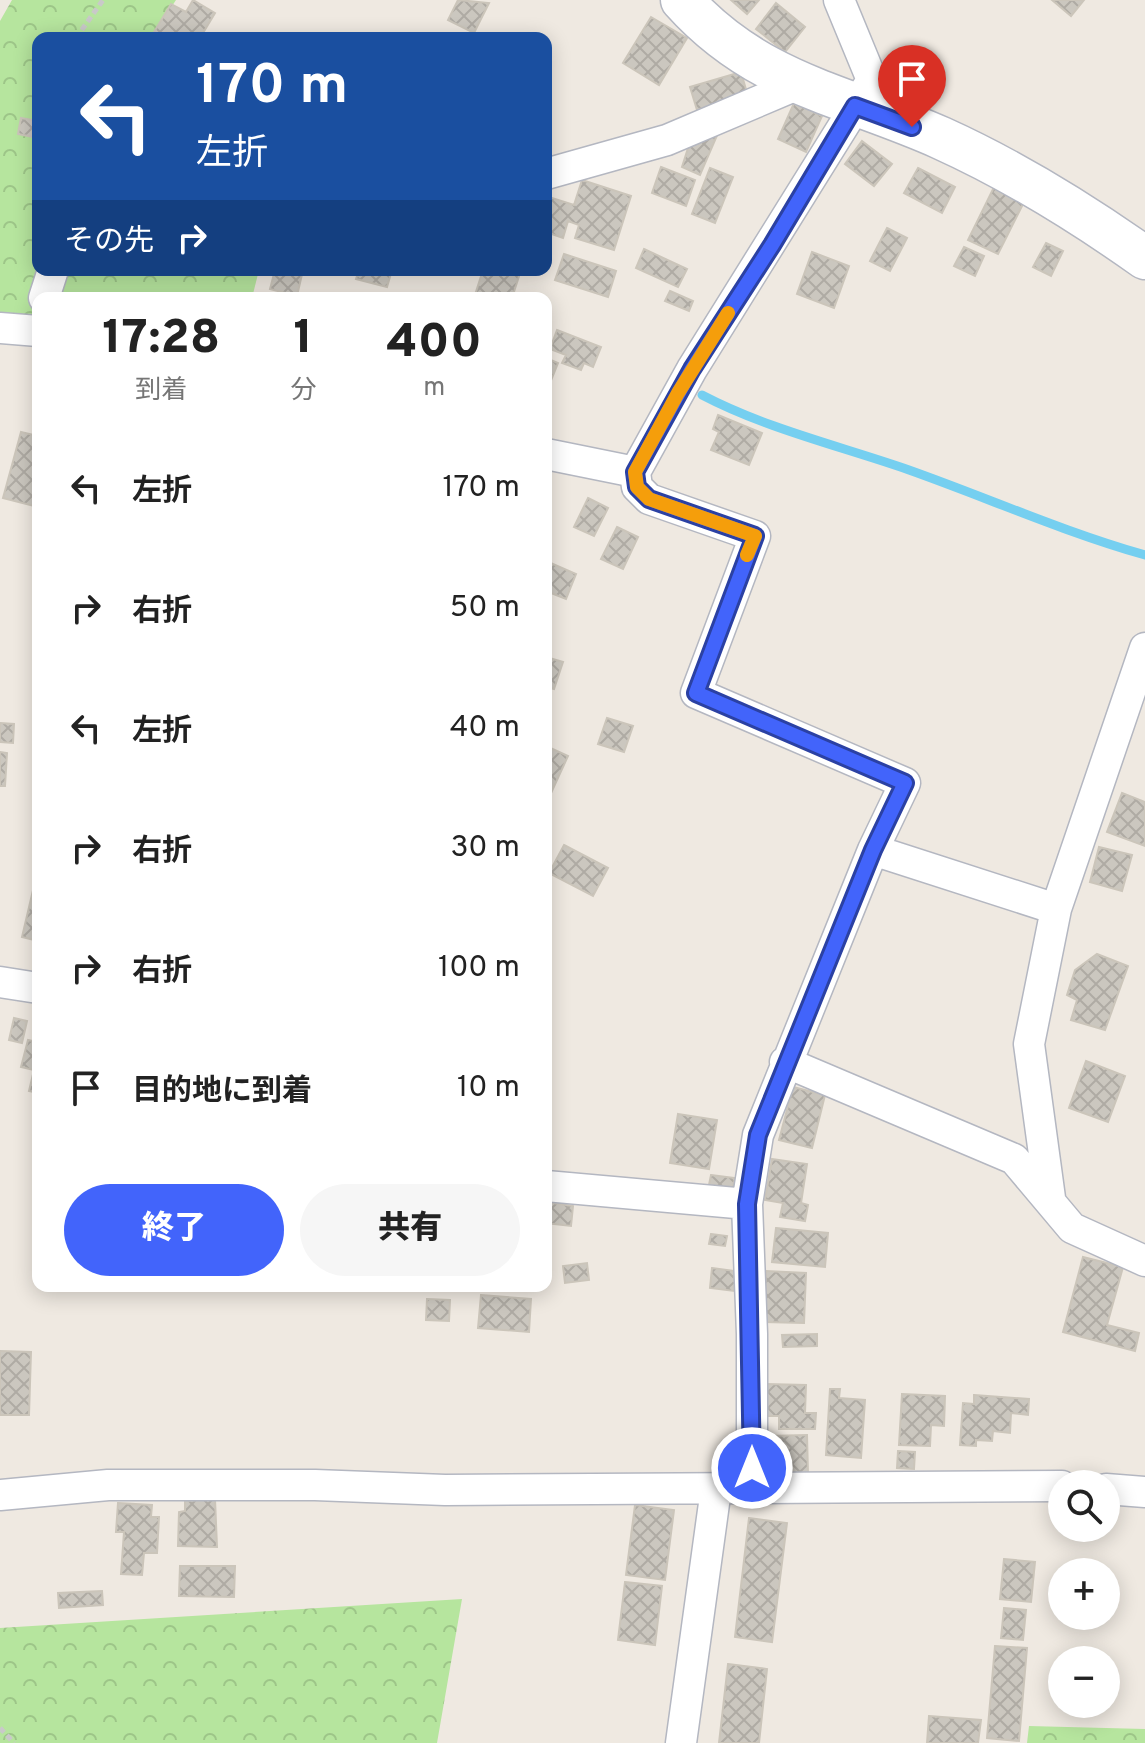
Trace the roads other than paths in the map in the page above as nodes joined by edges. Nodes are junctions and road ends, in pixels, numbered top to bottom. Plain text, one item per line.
1 (682, 0) edge
2 (839, 0) edge
3 (799, 84) junction
4 (855, 106) junction
5 (552, 172) edge
6 (1145, 258) edge
7 (32, 326) edge
8 (0, 328) edge
9 (552, 455) edge
10 (635, 472) junction
11 (1145, 648) edge
12 (873, 850) junction
13 (1056, 909) junction
14 (0, 982) edge
15 (32, 987) edge
16 (785, 1062) junction
17 (552, 1187) edge
18 (1050, 1198) junction
19 (747, 1204) junction
20 (1145, 1261) edge
21 (1048, 1486) edge
22 (752, 1488) junction
23 (716, 1489) junction
24 (1120, 1490) edge
25 (1145, 1492) edge
26 (0, 1495) edge
27 (681, 1743) edge

1 - 3 street
2 - 4 street
3 - 4 street
3 - 5 street
4 - 6 street
4 - 10 street
7 - 8 street
9 - 10 street
10 - 12 street
11 - 13 street
12 - 13 street
12 - 16 street
13 - 18 street
14 - 15 street
16 - 18 street
16 - 19 street
17 - 19 street
18 - 20 street
19 - 22 street
21 - 22 street
22 - 23 street
23 - 26 street
23 - 27 street
24 - 25 street

